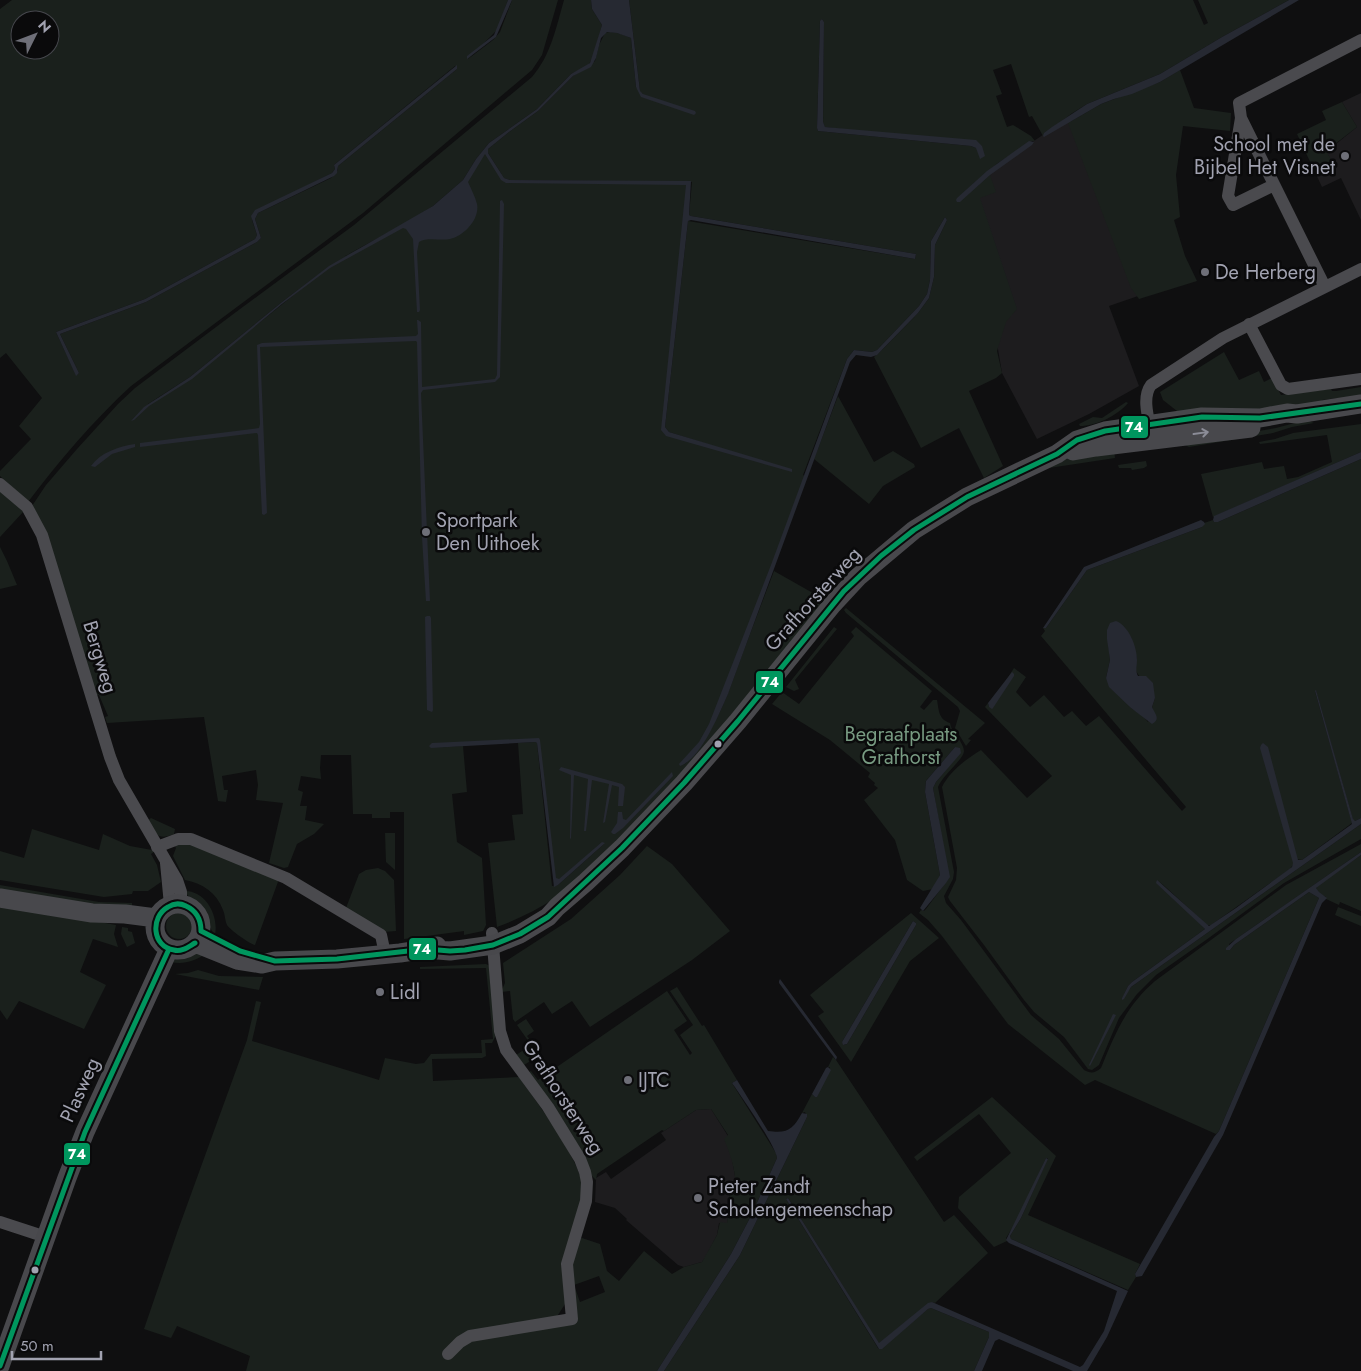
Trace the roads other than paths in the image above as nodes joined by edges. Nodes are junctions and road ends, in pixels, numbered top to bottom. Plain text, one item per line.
1 (1361, 40) edge
2 (1241, 118) junction
3 (1274, 185) junction
4 (1361, 269) edge
5 (1325, 287) junction
6 (1249, 324) junction
7 (1361, 379) edge
8 (1361, 404) edge
9 (1151, 432) junction
10 (0, 484) edge
11 (157, 847) junction
12 (0, 898) edge
13 (175, 905) junction
14 (155, 924) junction
15 (198, 937) junction
16 (493, 939) junction
17 (169, 949) junction
18 (385, 954) junction
19 (0, 1222) edge
20 (46, 1237) junction
21 (448, 1354) dead end
22 (0, 1366) edge

1 - 2 street
2 - 3 street
2 - 3 street
3 - 5 street
4 - 5 street
5 - 6 street
6 - 7 street
6 - 9 street
8 - 9 main road, Grafhorsterweg
9 - 16 main road, Grafhorsterweg
10 - 11 street, Bergweg
11 - 13 street, Bergweg
11 - 18 street
12 - 14 main road
13 - 14 main road
13 - 15 main road
14 - 17 main road
15 - 17 main road
15 - 18 main road, Grafhorsterweg
16 - 18 main road, Grafhorsterweg
16 - 21 street, Grafhorsterweg
17 - 20 main road, Plasweg
19 - 20 street
20 - 22 main road, Plasweg

